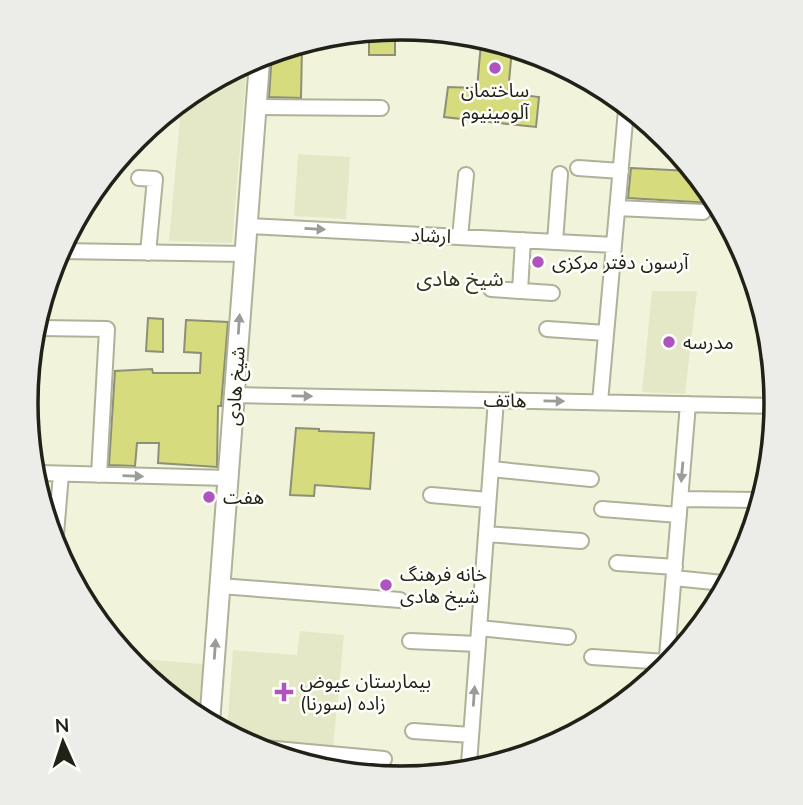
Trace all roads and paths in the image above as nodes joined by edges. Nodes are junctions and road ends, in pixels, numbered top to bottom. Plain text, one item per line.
1 (259, 69) edge
2 (256, 107) junction
3 (381, 108) dead end
4 (626, 118) edge
5 (578, 168) dead end
6 (621, 171) junction
7 (560, 174) dead end
8 (466, 175) dead end
9 (139, 178) dead end
10 (617, 208) junction
11 (703, 212) dead end
12 (247, 226) junction
13 (460, 237) junction
14 (523, 240) junction
15 (555, 242) junction
16 (614, 245) junction
17 (72, 251) edge
18 (148, 253) junction
19 (245, 254) junction
20 (491, 289) dead end
21 (520, 291) junction
22 (552, 293) dead end
23 (46, 328) edge
24 (547, 329) dead end
25 (606, 333) junction
26 (234, 395) junction
27 (496, 400) junction
28 (600, 402) junction
29 (688, 404) junction
30 (764, 406) edge
31 (491, 470) junction
32 (45, 473) edge
33 (61, 474) junction
34 (99, 475) junction
35 (228, 478) junction
36 (591, 479) dead end
37 (431, 495) dead end
38 (680, 499) junction
39 (488, 500) junction
40 (751, 500) edge
41 (602, 509) dead end
42 (679, 514) junction
43 (57, 517) edge
44 (486, 534) junction
45 (581, 541) dead end
46 (617, 563) dead end
47 (674, 573) junction
48 (717, 582) edge
49 (220, 586) junction
50 (400, 600) dead end
51 (479, 628) junction
52 (568, 637) dead end
53 (410, 641) dead end
54 (478, 644) junction
55 (667, 649) edge
56 (592, 657) dead end
57 (653, 664) edge
58 (210, 711) edge
59 (413, 731) dead end
60 (471, 735) junction
61 (303, 752) edge
62 (384, 759) dead end
63 (469, 759) edge

1 - 2 street, شیخ هادی
2 - 3 street
2 - 12 street, شیخ هادی
4 - 6 street
5 - 6 street
6 - 10 street
7 - 15 street
8 - 13 street
9 - 18 street
10 - 11 street
10 - 16 street
12 -> 13 street, ارشاد
12 - 19 street, شیخ هادی
13 - 14 street, ارشاد
14 - 15 street, ارشاد
14 - 21 street
15 - 16 street, ارشاد
16 - 25 street
17 - 18 street
18 - 19 street
26 -> 19 street, شیخ هادی
20 - 21 street
21 - 22 street
23 - 34 street
24 - 25 street
25 - 28 street
26 -> 27 street, هاتف
26 - 35 street, شیخ هادی
27 -> 28 street, هاتف
27 - 31 street
28 - 29 street, هاتف
29 - 30 street, هاتف
29 -> 38 street
31 - 36 street
31 - 39 street
32 - 33 street
33 - 34 street
33 - 43 street
34 -> 35 street
35 - 49 street, شیخ هادی
37 - 39 street
38 - 40 street
38 - 42 street
39 - 44 street
41 - 42 street
42 - 47 street
44 - 45 street
44 - 51 street
46 - 47 street
47 - 48 street
47 - 55 street
49 - 50 street
58 -> 49 street, شیخ هادی
51 - 52 street
51 - 54 street
53 - 54 street
60 -> 54 street
56 - 57 street
59 - 60 street
60 - 63 street
61 - 62 street

